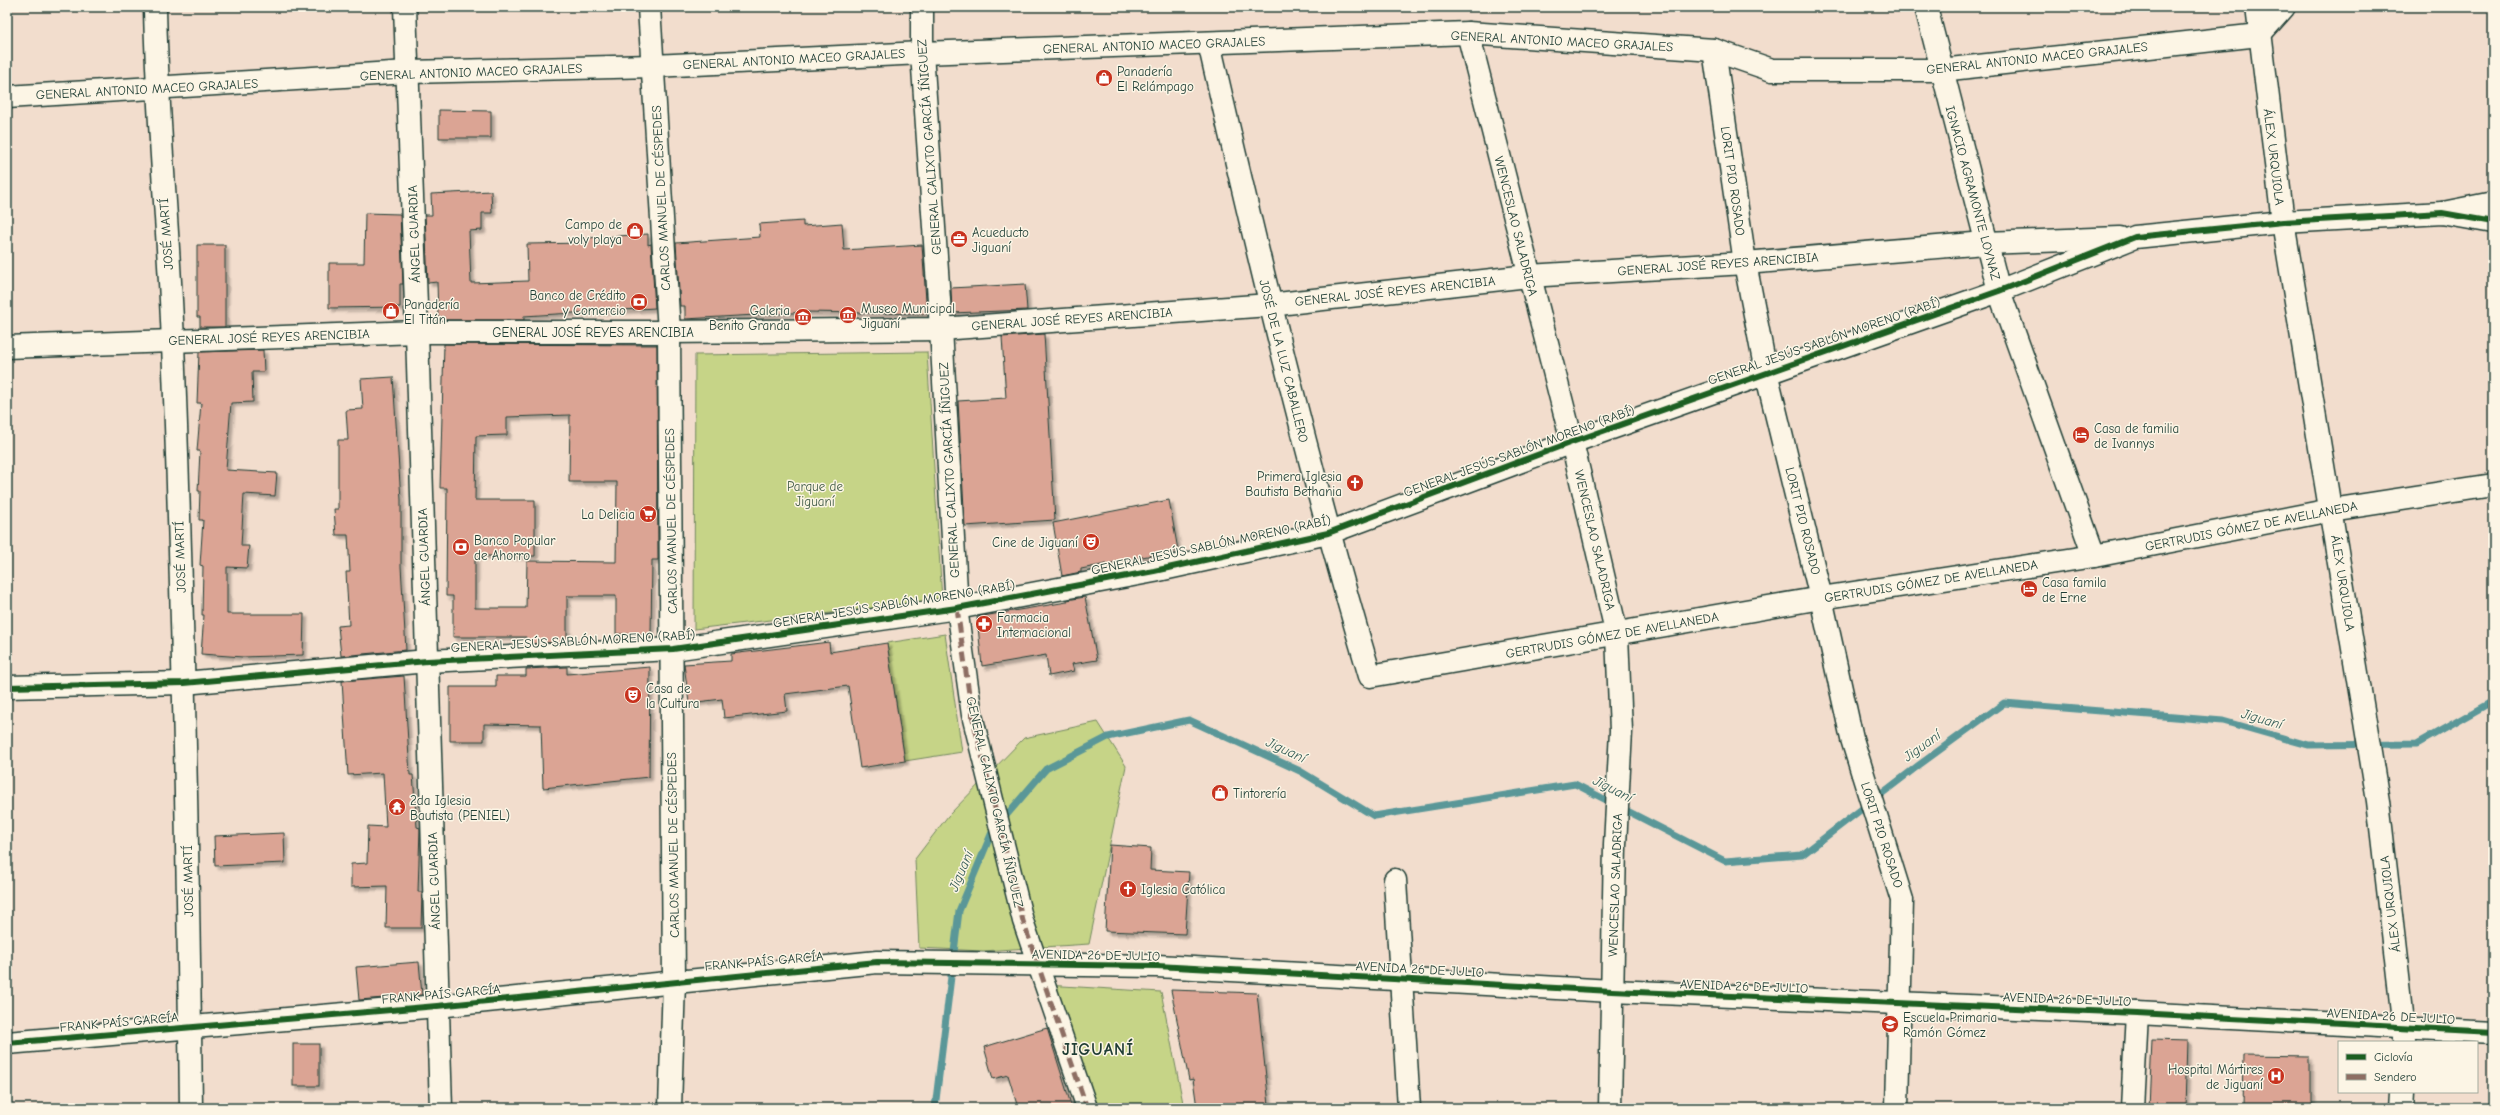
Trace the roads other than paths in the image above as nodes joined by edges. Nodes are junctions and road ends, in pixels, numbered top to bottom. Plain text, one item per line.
1 (155, 7) edge
2 (405, 7) edge
3 (649, 7) edge
4 (922, 7) edge
5 (1926, 7) edge
6 (2257, 7) edge
7 (2284, 7) edge
8 (1468, 33) junction
9 (2259, 35) junction
10 (1209, 43) junction
11 (1714, 50) junction
12 (922, 53) junction
13 (653, 66) junction
14 (1941, 70) junction
15 (408, 72) junction
16 (156, 89) junction
17 (7, 97) edge
18 (2493, 203) edge
19 (2442, 213) junction
20 (2283, 222) junction
21 (2493, 222) edge
22 (2134, 237) junction
23 (1985, 243) junction
24 (1745, 263) junction
25 (1528, 276) junction
26 (1999, 291) junction
27 (1269, 305) junction
28 (941, 329) junction
29 (417, 332) junction
30 (669, 332) junction
31 (173, 340) junction
32 (7, 347) edge
33 (1766, 372) junction
34 (1572, 442) junction
35 (2493, 486) edge
36 (2331, 510) junction
37 (1328, 533) junction
38 (2094, 556) junction
39 (1821, 598) junction
40 (957, 608) junction
41 (1617, 635) junction
42 (673, 649) junction
43 (427, 661) junction
44 (1370, 676) joint
45 (184, 683) junction
46 (7, 687) edge
47 (1395, 880) dead end
48 (993, 964) joint
49 (1037, 965) junction
50 (1400, 978) junction
51 (674, 981) junction
52 (1612, 991) junction
53 (1900, 1003) junction
54 (437, 1006) junction
55 (2137, 1013) junction
56 (190, 1026) junction
57 (2493, 1032) edge
58 (2404, 1035) edge
59 (7, 1043) edge
60 (2402, 1093) edge
61 (191, 1108) edge
62 (441, 1108) edge
63 (670, 1108) edge
64 (1087, 1108) edge
65 (1409, 1108) edge
66 (1610, 1108) edge
67 (1897, 1108) edge
68 (2132, 1108) edge
69 (2401, 1108) edge

1 - 16 street, JOSÉ MARTÍ
2 - 15 street, ÁNGEL GUARDIA
3 - 13 street, CARLOS MANUEL DE CÉSPEDES
4 - 12 street, GENERAL CALIXTO GARCÍA ÍÑIGUEZ
5 - 14 street, IGNACIO AGRAMONTE LOYNAZ
6 - 9 street, ÁLEX URQUIOLA
7 - 9 street
8 - 10 street, GENERAL ANTONIO MACEO GRAJALES
8 - 11 street, GENERAL ANTONIO MACEO GRAJALES
8 - 25 street, WENCESLAO SALADRIGA
9 - 14 street, GENERAL ANTONIO MACEO GRAJALES
9 - 20 street, ÁLEX URQUIOLA
10 - 12 street, GENERAL ANTONIO MACEO GRAJALES
10 - 27 street, JOSÉ DE LA LUZ CABALLERO
11 - 14 street, GENERAL ANTONIO MACEO GRAJALES
11 - 24 street, LORIT PIO ROSADO
12 - 13 street, GENERAL ANTONIO MACEO GRAJALES
12 - 28 street, GENERAL CALIXTO GARCÍA ÍÑIGUEZ
13 - 15 street, GENERAL ANTONIO MACEO GRAJALES
13 - 30 street, CARLOS MANUEL DE CÉSPEDES
14 - 23 street, IGNACIO AGRAMONTE LOYNAZ
15 - 16 street, GENERAL ANTONIO MACEO GRAJALES
15 - 29 street, ÁNGEL GUARDIA
16 - 17 street, GENERAL ANTONIO MACEO GRAJALES
16 - 31 street, JOSÉ MARTÍ
18 - 19 street
19 - 20 street, GENERAL JESÚS SABLÓN MORENO (RABÍ)
19 - 21 street, GENERAL JESÚS SABLÓN MORENO (RABÍ)
20 - 22 street, GENERAL JESÚS SABLÓN MORENO (RABÍ)
20 - 36 street, ÁLEX URQUIOLA
22 - 23 street, GENERAL JOSÉ REYES ARENCIBIA
22 - 26 street, GENERAL JESÚS SABLÓN MORENO (RABÍ)
23 - 24 street, GENERAL JOSÉ REYES ARENCIBIA
23 - 26 street, IGNACIO AGRAMONTE LOYNAZ
24 - 25 street, GENERAL JOSÉ REYES ARENCIBIA
24 - 33 street, LORIT PIO ROSADO
25 - 27 street, GENERAL JOSÉ REYES ARENCIBIA
25 - 34 street, WENCESLAO SALADRIGA
26 - 33 street, GENERAL JESÚS SABLÓN MORENO (RABÍ)
26 - 38 street, IGNACIO AGRAMONTE LOYNAZ
27 - 28 street, GENERAL JOSÉ REYES ARENCIBIA
27 - 37 street, JOSÉ DE LA LUZ CABALLERO
28 - 30 street, GENERAL JOSÉ REYES ARENCIBIA
28 - 40 street, GENERAL CALIXTO GARCÍA ÍÑIGUEZ
29 - 30 street, GENERAL JOSÉ REYES ARENCIBIA
29 - 31 street, GENERAL JOSÉ REYES ARENCIBIA
29 - 43 street, ÁNGEL GUARDIA
30 - 42 street, CARLOS MANUEL DE CÉSPEDES
31 - 32 street, GENERAL JOSÉ REYES ARENCIBIA
31 - 45 street, JOSÉ MARTÍ
33 - 34 street, GENERAL JESÚS SABLÓN MORENO (RABÍ)
33 - 39 street, LORIT PIO ROSADO
34 - 37 street, GENERAL JESÚS SABLÓN MORENO (RABÍ)
34 - 41 street, WENCESLAO SALADRIGA
35 - 36 street, GERTRUDIS GÓMEZ DE AVELLANEDA
36 - 38 street, GERTRUDIS GÓMEZ DE AVELLANEDA
36 - 58 street, ÁLEX URQUIOLA
37 - 40 street, GENERAL JESÚS SABLÓN MORENO (RABÍ)
37 - 44 street, JOSÉ DE LA LUZ CABALLERO
38 - 39 street, GERTRUDIS GÓMEZ DE AVELLANEDA
39 - 41 street, GERTRUDIS GÓMEZ DE AVELLANEDA
39 - 53 street, LORIT PIO ROSADO
40 - 42 street, GENERAL JESÚS SABLÓN MORENO (RABÍ)
40 - 49 street, GENERAL CALIXTO GARCÍA ÍÑIGUEZ
41 - 44 street, GERTRUDIS GÓMEZ DE AVELLANEDA
41 - 52 street, WENCESLAO SALADRIGA
42 - 43 street, GENERAL JESÚS SABLÓN MORENO (RABÍ)
42 - 51 street, CARLOS MANUEL DE CÉSPEDES
43 - 45 street, GENERAL JESÚS SABLÓN MORENO (RABÍ)
43 - 54 street, ÁNGEL GUARDIA
45 - 46 street, GENERAL JESÚS SABLÓN MORENO (RABÍ)
45 - 56 street, JOSÉ MARTÍ
47 - 50 street
48 - 49 street, AVENIDA 26 DE JULIO
48 - 51 street, FRANK PAÍS GARCÍA
49 - 50 street, AVENIDA 26 DE JULIO
49 - 64 street, GENERAL CALIXTO GARCÍA ÍÑIGUEZ
50 - 52 street, AVENIDA 26 DE JULIO
50 - 65 street
51 - 54 street, FRANK PAÍS GARCÍA
51 - 63 street, CARLOS MANUEL DE CÉSPEDES
52 - 53 street, AVENIDA 26 DE JULIO
52 - 66 street, WENCESLAO SALADRIGA
53 - 55 street, AVENIDA 26 DE JULIO
53 - 67 street, LORIT PIO ROSADO
54 - 56 street, FRANK PAÍS GARCÍA
54 - 62 street, ÁNGEL GUARDIA
55 - 58 street, AVENIDA 26 DE JULIO
55 - 68 street
56 - 59 street, FRANK PAÍS GARCÍA
56 - 61 street, JOSÉ MARTÍ
57 - 58 street, AVENIDA 26 DE JULIO
60 - 69 street

